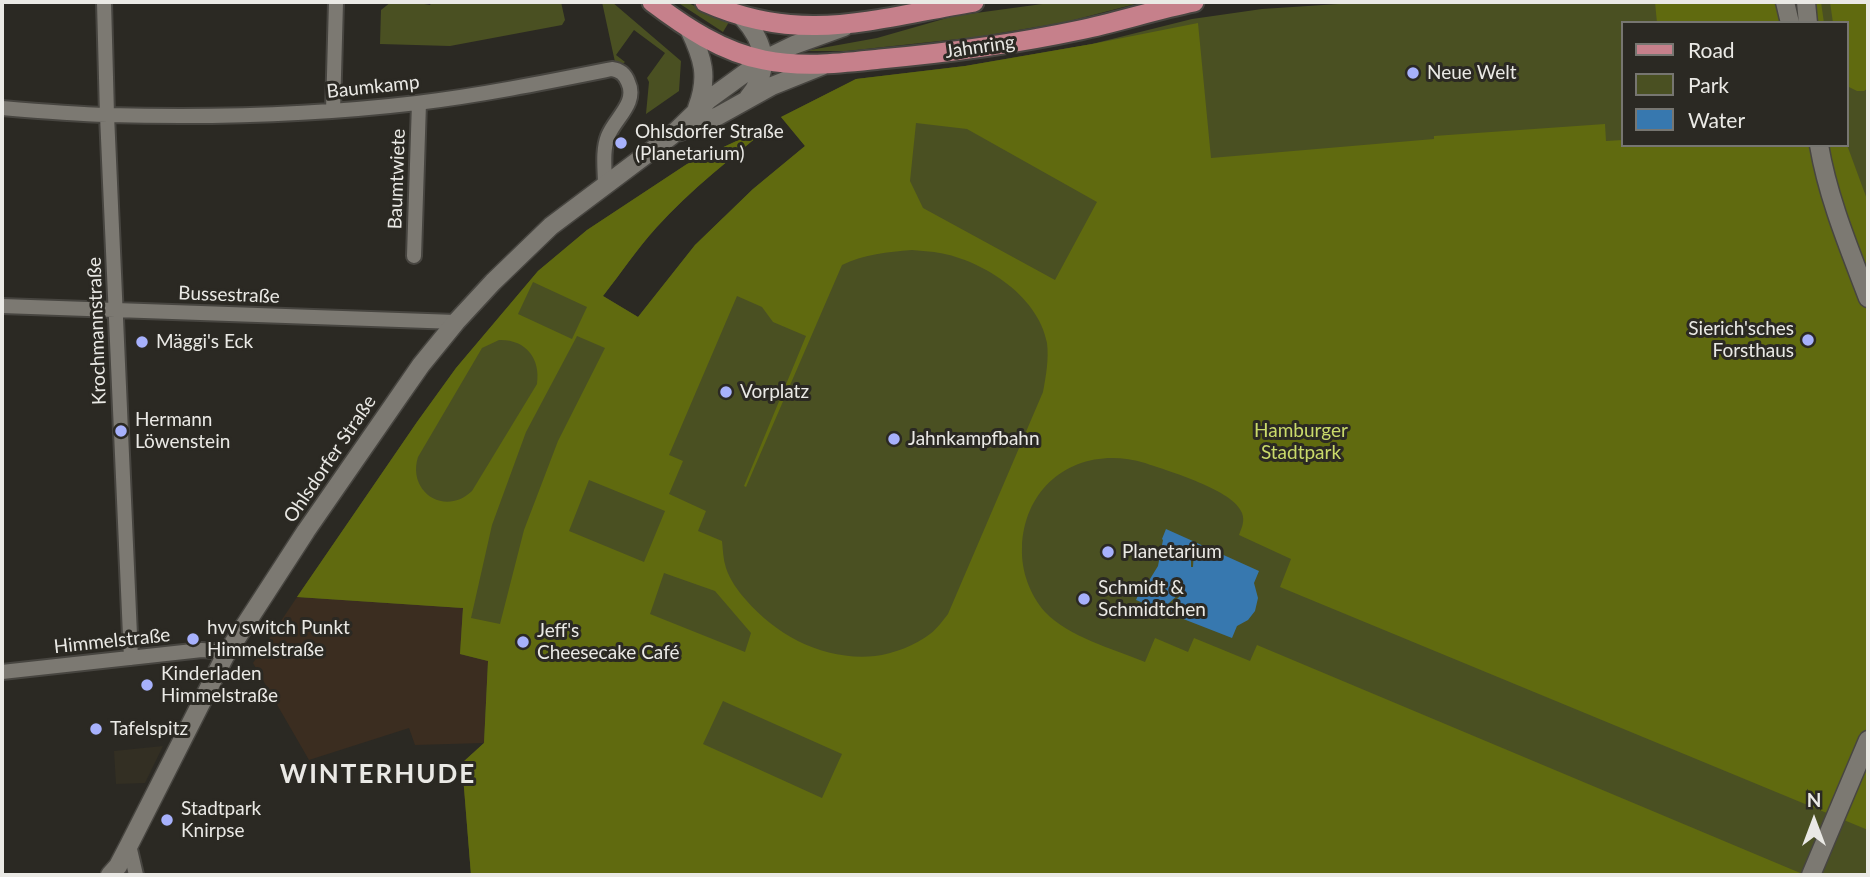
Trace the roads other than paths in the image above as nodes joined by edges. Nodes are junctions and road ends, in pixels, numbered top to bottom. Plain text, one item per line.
1 (104, 2) edge
2 (336, 2) edge
3 (652, 2) edge
4 (705, 2) edge
5 (728, 2) edge
6 (974, 2) edge
7 (1194, 2) edge
8 (1785, 2) edge
9 (1806, 2) edge
10 (742, 16) junction
11 (1790, 21) edge
12 (1808, 21) edge
13 (857, 23) junction
14 (689, 29) junction
15 (763, 60) junction
16 (835, 63) junction
17 (748, 98) junction
18 (419, 103) junction
19 (2, 108) edge
20 (333, 111) junction
21 (695, 111) junction
22 (107, 115) junction
23 (671, 136) junction
24 (1819, 147) edge
25 (605, 185) junction
26 (414, 256) dead end
27 (1868, 298) edge
28 (2, 306) edge
29 (116, 310) junction
30 (456, 322) junction
31 (225, 656) junction
32 (131, 658) junction
33 (2, 673) edge
34 (1868, 740) edge
35 (129, 845) junction
36 (110, 875) edge
37 (136, 875) edge
38 (1811, 875) edge

1 - 22 street, Krochmannstraße
2 - 20 street
3 - 14 main road, Jahnring
4 - 10 main road
5 - 10 street
6 - 13 main road
7 - 16 main road, Jahnring
8 - 11 street
9 - 12 street
10 - 13 main road
10 - 15 street
13 - 15 street, Ohlsdorfer Straße
14 - 15 main road, Jahnring
14 - 21 street
15 - 16 main road, Jahnring
15 - 17 street
15 - 21 street, Ohlsdorfer Straße
16 - 17 street, Ohlsdorfer Straße
17 - 23 street, Ohlsdorfer Straße
18 - 20 street, Baumkamp
18 - 25 street, Baumkamp
18 - 26 street, Baumtwiete
19 - 22 street, Baumkamp
20 - 22 street, Baumkamp
21 - 23 street, Ohlsdorfer Straße
22 - 29 street, Krochmannstraße
23 - 25 street, Ohlsdorfer Straße
24 - 27 street
25 - 30 street, Ohlsdorfer Straße
28 - 29 street, Bussestraße
29 - 30 street, Bussestraße
29 - 32 street, Krochmannstraße
30 - 31 street, Ohlsdorfer Straße
31 - 32 street, Himmelstraße
31 - 35 street, Ohlsdorfer Straße
32 - 33 street, Himmelstraße
34 - 38 street
35 - 36 street, Ohlsdorfer Straße
35 - 37 street

